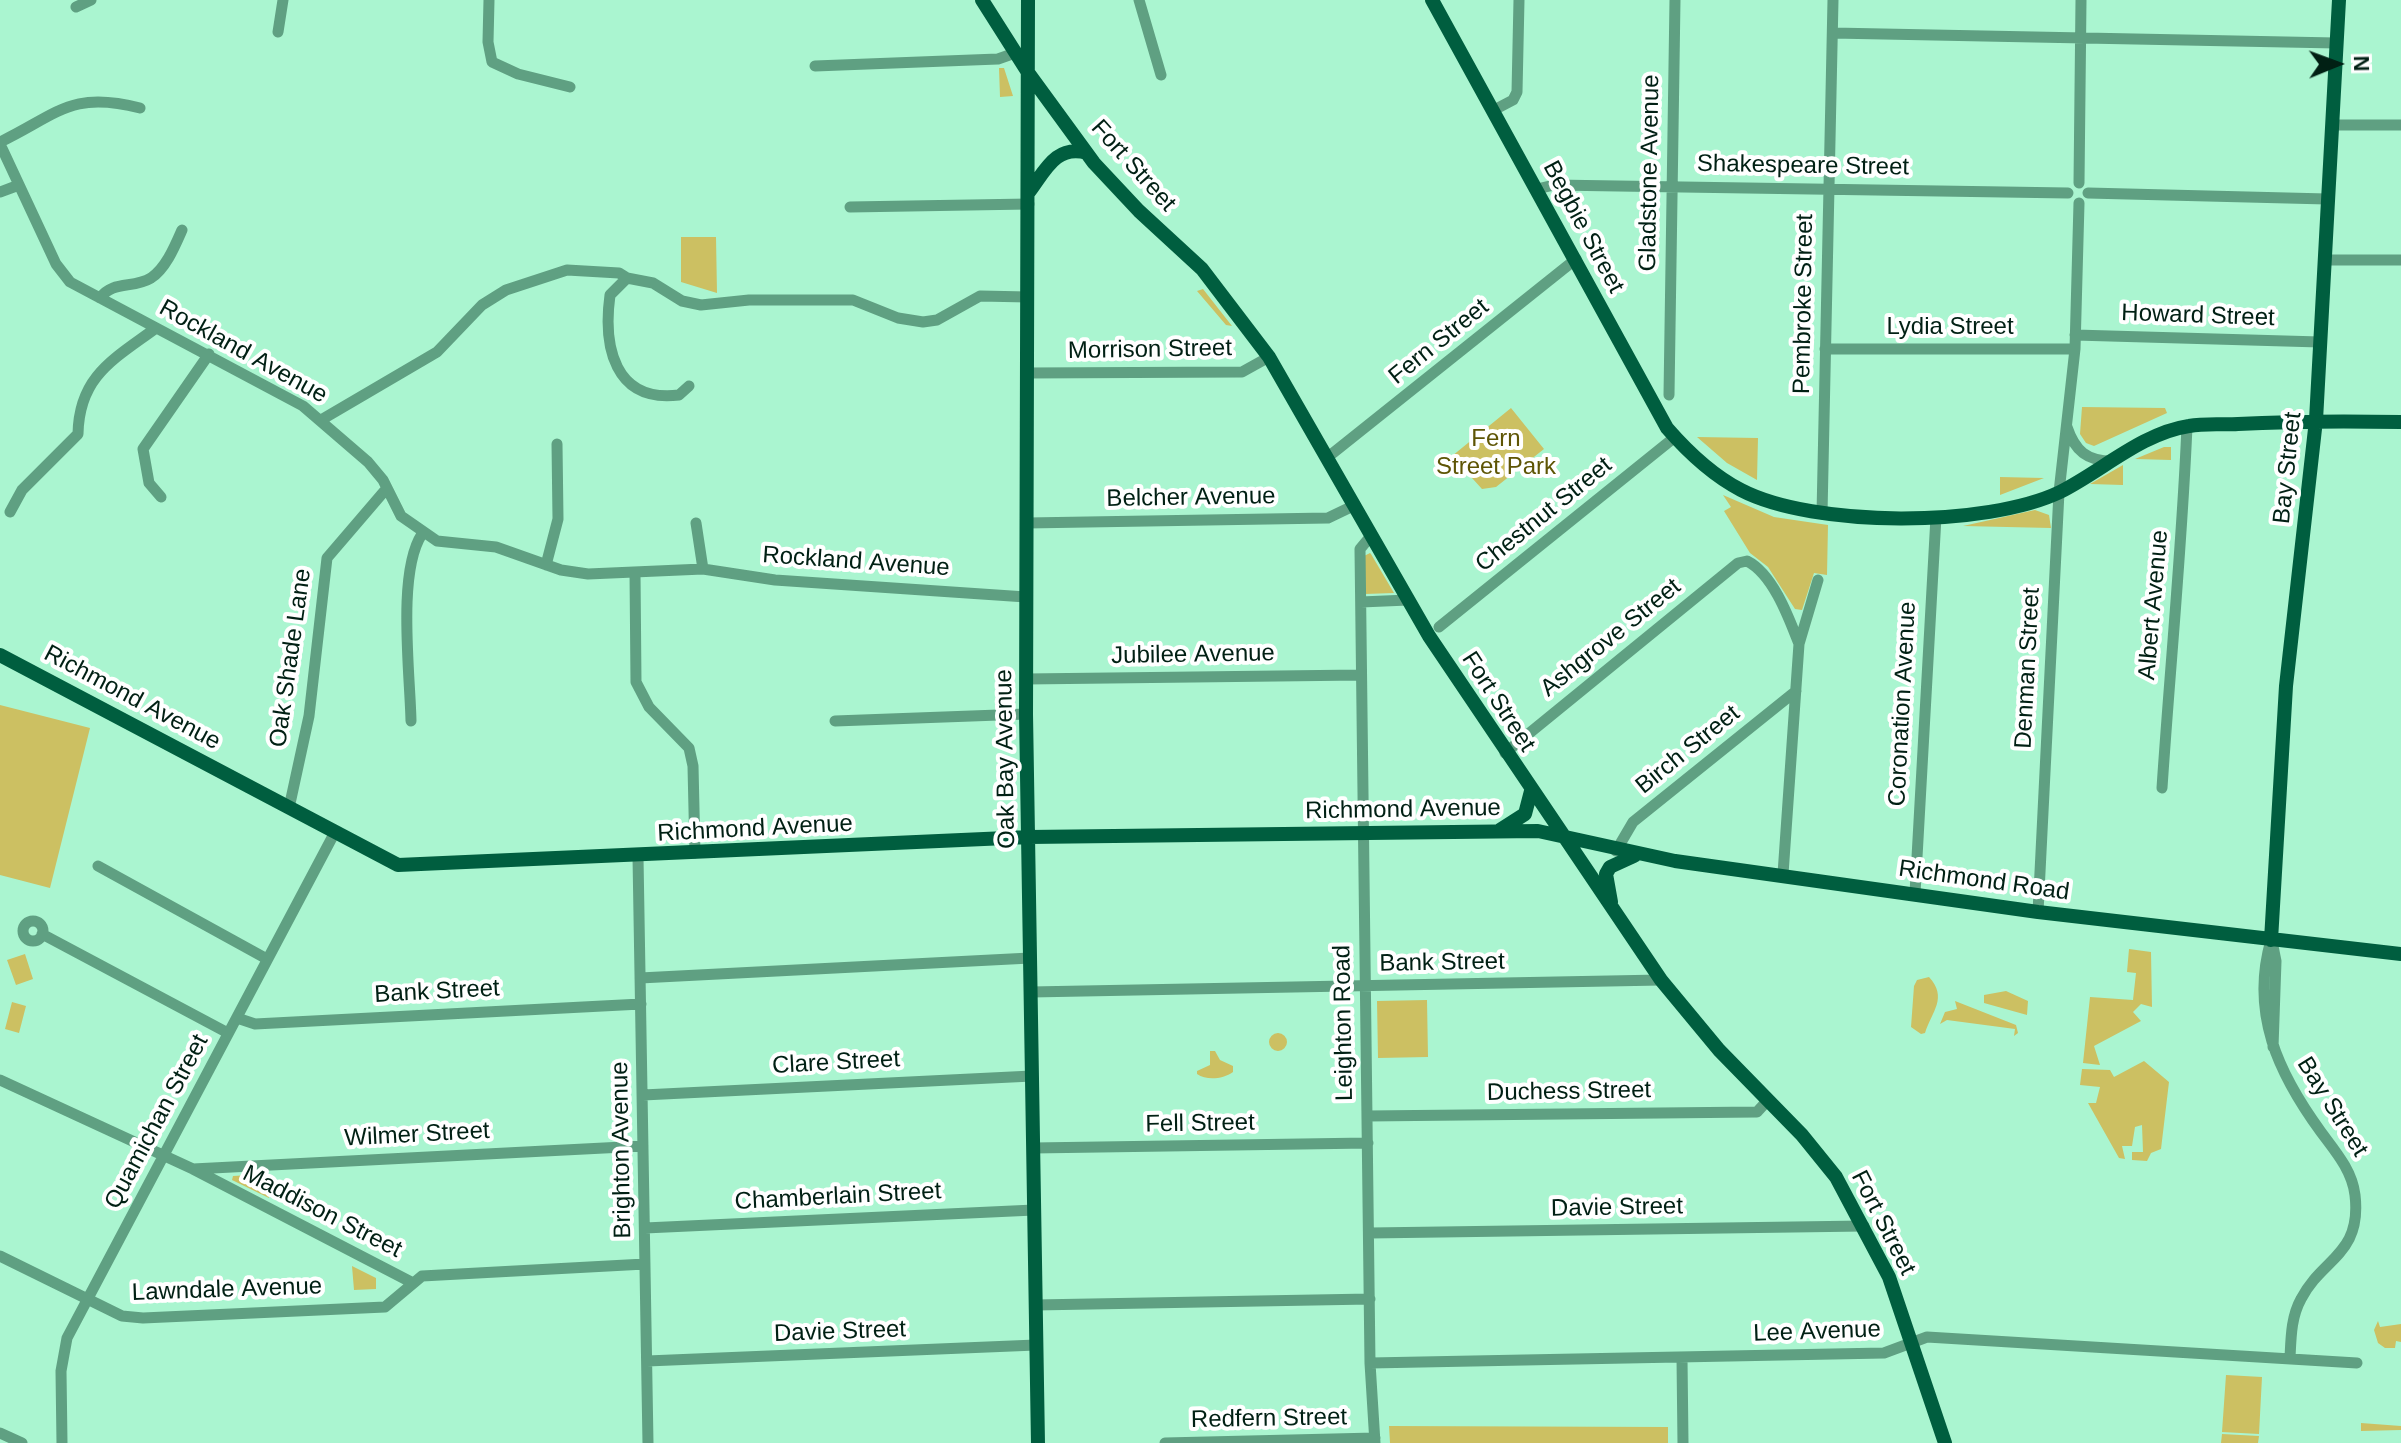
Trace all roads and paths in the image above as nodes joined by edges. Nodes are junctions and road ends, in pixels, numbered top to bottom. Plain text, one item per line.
1 (91, 0) edge
2 (283, 0) edge
3 (488, 0) edge
4 (982, 0) edge
5 (1028, 0) edge
6 (1139, 0) edge
7 (1432, 0) edge
8 (1519, 0) edge
9 (1675, 0) edge
10 (1833, 0) edge
11 (2081, 0) edge
12 (2339, 0) edge
13 (76, 7) dead end
14 (278, 32) dead end
15 (1833, 33) junction
16 (2080, 38) junction
17 (2336, 43) junction
18 (1015, 53) junction
19 (815, 66) dead end
20 (1029, 74) junction
21 (1161, 75) dead end
22 (570, 87) dead end
23 (140, 108) dead end
24 (1494, 110) junction
25 (2332, 125) junction
26 (2401, 125) edge
27 (0, 143) edge
28 (1087, 153) junction
29 (2079, 183) junction
30 (19, 185) junction
31 (1672, 185) junction
32 (1537, 189) junction
33 (1829, 189) junction
34 (0, 192) edge
35 (2068, 193) junction
36 (2088, 193) junction
37 (1029, 198) junction
38 (2327, 199) junction
39 (2079, 203) junction
40 (850, 207) dead end
41 (182, 230) dead end
42 (1576, 259) junction
43 (2324, 260) junction
44 (2401, 260) edge
45 (627, 278) junction
46 (1028, 297) junction
47 (100, 298) junction
48 (156, 328) junction
49 (2075, 335) junction
50 (2320, 342) junction
51 (1825, 349) junction
52 (2075, 349) junction
53 (209, 354) junction
54 (1269, 357) junction
55 (1027, 373) junction
56 (689, 386) dead end
57 (1669, 395) dead end
58 (321, 420) junction
59 (2316, 420) junction
60 (2401, 422) edge
61 (2187, 426) junction
62 (2066, 427) junction
63 (1675, 437) junction
64 (557, 444) dead end
65 (1328, 457) junction
66 (2113, 461) junction
67 (387, 488) junction
68 (2059, 492) junction
69 (161, 497) dead end
70 (1353, 506) junction
71 (10, 512) dead end
72 (1822, 514) junction
73 (1936, 517) junction
74 (696, 523) dead end
75 (1027, 523) junction
76 (422, 534) junction
77 (1370, 537) junction
78 (546, 565) junction
79 (703, 569) junction
80 (635, 572) junction
81 (1818, 580) dead end
82 (1026, 597) junction
83 (1408, 600) junction
84 (1361, 602) junction
85 (1439, 627) dead end
86 (1799, 644) junction
87 (0, 655) edge
88 (1361, 675) junction
89 (1026, 679) junction
90 (1796, 691) junction
91 (1026, 714) junction
92 (411, 721) dead end
93 (835, 721) dead end
94 (1505, 753) junction
95 (2162, 788) dead end
96 (1531, 791) junction
97 (289, 808) junction
98 (1500, 830) junction
99 (335, 832) junction
100 (1363, 832) junction
101 (1563, 835) junction
102 (1029, 837) junction
103 (1616, 851) junction
104 (695, 853) junction
105 (1636, 855) junction
106 (638, 857) junction
107 (98, 866) dead end
108 (1783, 874) junction
109 (1915, 893) junction
110 (1612, 911) junction
111 (2038, 912) junction
112 (42, 934) dead end
113 (2271, 940) junction
114 (2401, 954) edge
115 (1030, 958) junction
116 (267, 959) junction
117 (640, 978) junction
118 (1661, 980) junction
119 (1366, 987) junction
120 (1031, 992) junction
121 (641, 1004) junction
122 (237, 1018) junction
123 (228, 1033) junction
124 (1032, 1076) junction
125 (0, 1080) edge
126 (643, 1095) junction
127 (1768, 1100) junction
128 (1367, 1116) junction
129 (1368, 1143) junction
130 (643, 1146) junction
131 (1033, 1148) junction
132 (164, 1157) junction
133 (193, 1169) junction
134 (1034, 1210) junction
135 (1864, 1226) junction
136 (645, 1228) junction
137 (1370, 1233) junction
138 (0, 1256) edge
139 (645, 1264) junction
140 (411, 1282) junction
141 (88, 1299) junction
142 (1370, 1299) junction
143 (1035, 1305) junction
144 (1912, 1343) junction
145 (1036, 1345) junction
146 (1682, 1358) junction
147 (2290, 1358) junction
148 (647, 1361) junction
149 (1370, 1363) junction
150 (2357, 1363) dead end
151 (0, 1433) edge
152 (1375, 1441) edge
153 (22, 1443) edge
154 (62, 1443) edge
155 (648, 1443) edge
156 (1038, 1443) edge
157 (1165, 1443) edge
158 (1683, 1443) edge
159 (1945, 1443) edge

1 - 13 street
2 - 14 street
3 - 22 street
4 - 18 main road, Fort Street
5 - 20 main road, Oak Bay Avenue
6 - 21 street
7 - 24 main road, Begbie Street
8 - 24 street
9 - 31 street, Gladstone Avenue
10 - 15 street, Pembroke Street
11 - 16 street
12 - 17 main road, Bay Street
15 - 16 street
15 - 33 street, Pembroke Street
16 - 17 street
16 - 29 street
17 - 25 main road, Bay Street
18 - 19 street
18 - 20 main road, Fort Street
20 - 28 main road, Fort Street
20 - 37 main road, Oak Bay Avenue
23 - 27 street
24 - 32 main road, Begbie Street
25 - 26 street
25 - 38 main road, Bay Street
27 - 30 street, Rockland Avenue
28 - 37 main road
28 - 54 main road, Fort Street
29 - 35 street
29 - 36 street
30 - 34 street
30 - 47 street, Rockland Avenue
31 - 32 street, Shakespeare Street
31 - 33 street, Shakespeare Street
31 - 57 street, Gladstone Avenue
32 - 42 main road, Begbie Street
33 - 35 street, Shakespeare Street
33 - 51 street, Pembroke Street
35 - 39 street
36 - 38 street
36 - 39 street
37 - 40 street
37 - 46 main road, Oak Bay Avenue
38 - 43 main road, Bay Street
39 - 49 street, Denman Street
41 - 47 street
42 - 63 main road, Begbie Street
42 - 65 street, Fern Street
43 - 44 street
43 - 50 main road, Bay Street
45 - 46 street
45 - 56 street
45 - 58 street
46 - 55 main road, Oak Bay Avenue
47 - 48 street, Rockland Avenue
48 - 53 street, Rockland Avenue
48 - 71 street
49 - 50 street, Howard Street
49 - 52 street, Denman Street
50 - 59 main road, Bay Street
51 - 52 street, Lydia Street
51 - 72 street, Pembroke Street
52 - 62 street, Denman Street
53 - 58 street, Rockland Avenue
53 - 69 street
54 - 55 street, Morrison Street
54 - 65 main road, Fort Street
55 - 75 main road, Oak Bay Avenue
58 - 67 street, Rockland Avenue
59 - 60 main road
59 - 61 main road
59 - 113 main road, Bay Street
61 - 66 main road, Begbie Street
61 - 95 street, Albert Avenue
62 - 66 street
62 - 68 street, Denman Street
63 - 72 main road, Begbie Street
63 - 85 street, Chestnut Street
64 - 78 street
65 - 70 main road, Fort Street
66 - 68 main road, Begbie Street
67 - 76 street, Rockland Avenue
67 - 97 street, Oak Shade Lane
68 - 73 main road, Begbie Street
68 - 111 street, Denman Street
70 - 75 street, Belcher Avenue
70 - 77 main road, Fort Street
72 - 73 main road, Begbie Street
73 - 109 street, Coronation Avenue
74 - 79 street
75 - 82 main road, Oak Bay Avenue
76 - 78 street, Rockland Avenue
76 - 92 street
77 - 83 main road, Fort Street
77 - 84 street, Leighton Road
78 - 80 street, Rockland Avenue
79 - 80 street, Rockland Avenue
79 - 82 street, Rockland Avenue
80 - 104 street
81 - 86 street
82 - 89 main road, Oak Bay Avenue
83 - 84 street
83 - 94 main road, Fort Street
84 - 88 street, Leighton Road
86 - 90 street
86 - 94 street, Ashgrove Street
87 - 97 main road, Richmond Avenue
88 - 89 street, Jubilee Avenue
88 - 100 street, Leighton Road
89 - 91 main road, Oak Bay Avenue
90 - 103 street, Birch Street
90 - 108 street
91 - 93 street
91 - 102 main road, Oak Bay Avenue
94 - 96 main road, Fort Street
96 - 98 main road
96 - 101 main road, Fort Street
97 - 99 main road, Richmond Avenue
98 - 100 main road, Richmond Avenue
98 - 101 main road, Richmond Avenue
99 - 106 main road, Richmond Avenue
99 - 116 street, Quamichan Street
100 - 102 main road, Richmond Avenue
100 - 119 street, Leighton Road
101 - 103 main road, Richmond Road
101 - 110 main road, Fort Street
102 - 104 main road, Richmond Avenue
102 - 115 main road, Oak Bay Avenue
103 - 105 main road, Richmond Road
104 - 106 main road, Richmond Avenue
105 - 108 main road, Richmond Road
105 - 110 main road
106 - 117 street, Brighton Avenue
107 - 116 street
108 - 109 main road, Richmond Road
109 - 111 main road, Richmond Road
110 - 118 main road, Fort Street
111 - 113 main road, Richmond Road
112 - 123 street
113 - 114 main road, Richmond Road
113 - 147 street, Bay Street
115 - 117 street
115 - 120 main road, Oak Bay Avenue
116 - 122 street, Quamichan Street
117 - 121 street, Brighton Avenue
118 - 119 street, Bank Street
118 - 127 main road, Fort Street
119 - 120 street, Bank Street
119 - 128 street, Leighton Road
120 - 124 main road, Oak Bay Avenue
121 - 122 street, Bank Street
121 - 126 street, Brighton Avenue
122 - 123 street, Quamichan Street
123 - 132 street, Quamichan Street
124 - 126 street, Clare Street
124 - 131 main road, Oak Bay Avenue
125 - 132 street, Maddison Street
126 - 130 street, Brighton Avenue
127 - 128 street, Duchess Street
127 - 135 main road, Fort Street
128 - 129 street, Leighton Road
129 - 131 street, Fell Street
129 - 137 street, Leighton Road
130 - 133 street, Wilmer Street
130 - 136 street, Brighton Avenue
131 - 134 main road, Oak Bay Avenue
132 - 133 street, Maddison Street
132 - 141 street, Quamichan Street
133 - 140 street, Maddison Street
134 - 136 street, Chamberlain Street
134 - 143 main road, Oak Bay Avenue
135 - 137 street, Davie Street
135 - 144 main road, Fort Street
136 - 139 street, Brighton Avenue
137 - 142 street, Leighton Road
138 - 141 street, Lawndale Avenue
139 - 140 street, Maddison Street
139 - 148 street, Brighton Avenue
140 - 141 street, Lawndale Avenue
141 - 154 street, Quamichan Street
142 - 143 street
142 - 149 street, Leighton Road
143 - 145 main road, Oak Bay Avenue
144 - 146 street, Lee Avenue
144 - 147 street, Lee Avenue
144 - 159 main road, Fort Street
145 - 148 street, Davie Street
145 - 156 main road, Oak Bay Avenue
146 - 149 street, Lee Avenue
146 - 158 street
147 - 150 street, Lee Avenue
148 - 155 street, Brighton Avenue
149 - 152 street, Leighton Road
151 - 153 street
152 - 157 street, Redfern Street

